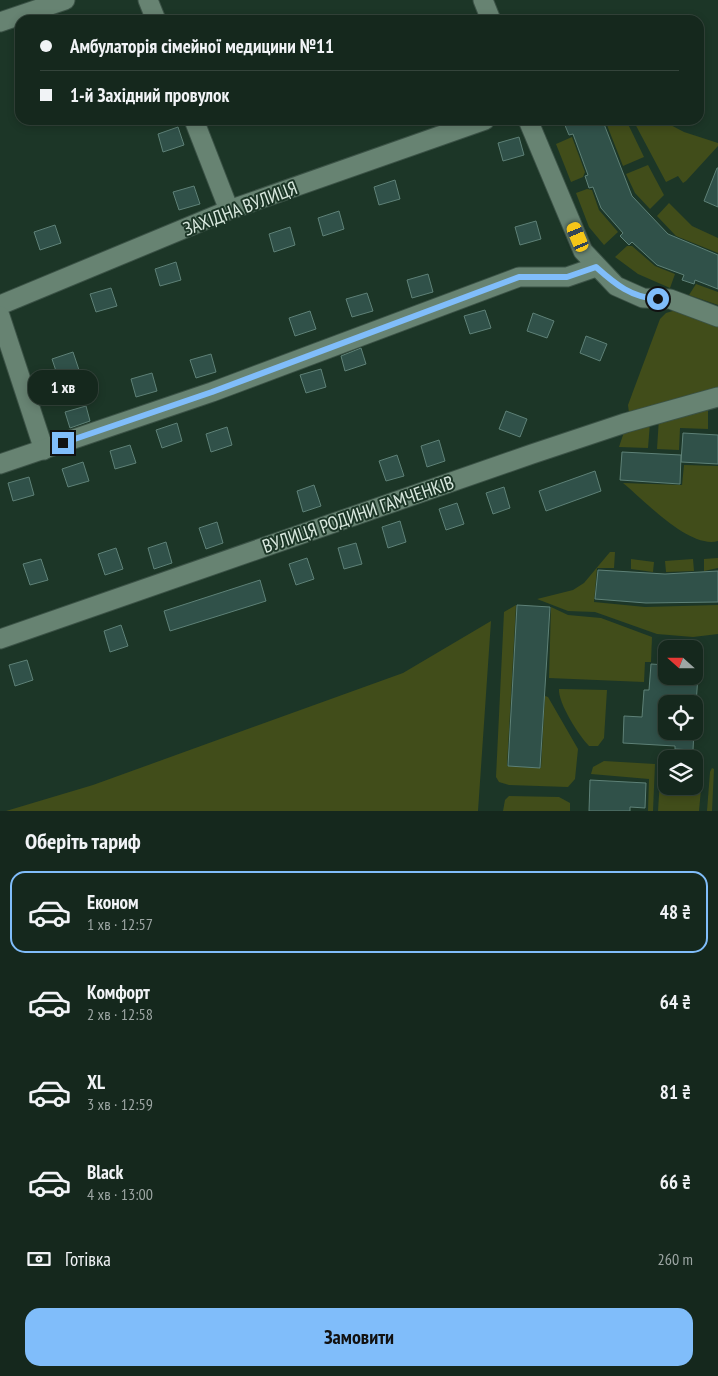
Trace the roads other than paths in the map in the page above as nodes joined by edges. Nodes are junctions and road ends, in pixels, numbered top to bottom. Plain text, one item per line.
1 (65, 0) edge
2 (148, 0) edge
3 (483, 0) edge
4 (21, 15) edge
5 (154, 15) edge
6 (489, 15) edge
7 (15, 17) edge
8 (0, 22) edge
9 (196, 125) edge
10 (470, 125) edge
11 (530, 125) edge
12 (229, 210) junction
13 (596, 267) junction
14 (0, 305) edge
15 (0, 316) edge
16 (718, 317) edge
17 (718, 397) edge
18 (44, 450) junction
19 (0, 464) edge
20 (0, 639) edge

1 - 4 street
2 - 5 street
3 - 6 street
7 - 8 street
9 - 12 street
10 - 12 street, ЗАХІДНА ВУЛИЦЯ
11 - 13 street
12 - 14 street, ЗАХІДНА ВУЛИЦЯ
13 - 16 street
13 - 18 street
15 - 18 street
17 - 20 street, ВУЛИЦЯ РОДИНИ ГАМЧЕНКІВ
18 - 19 street

